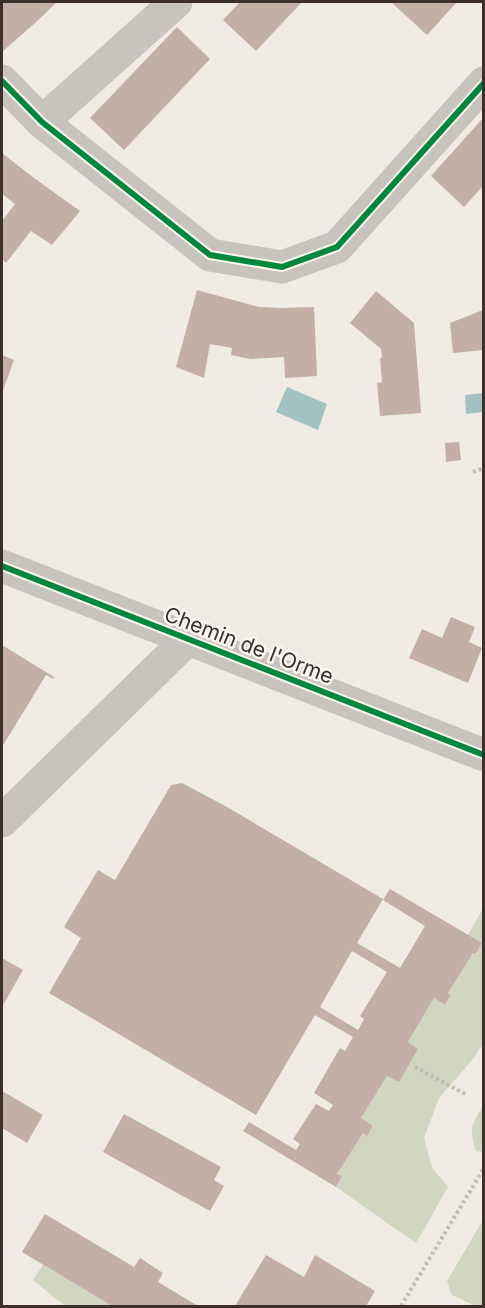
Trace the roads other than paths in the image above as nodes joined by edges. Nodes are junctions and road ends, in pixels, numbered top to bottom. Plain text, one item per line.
1 (176, 2) edge
2 (2, 81) edge
3 (483, 83) edge
4 (42, 122) junction
5 (2, 566) edge
6 (188, 639) junction
7 (483, 755) edge
8 (2, 821) edge

1 - 4 street
2 - 4 street
3 - 4 street
5 - 6 street, Chemin de l'Orme
6 - 7 street, Chemin de l'Orme
6 - 8 street

